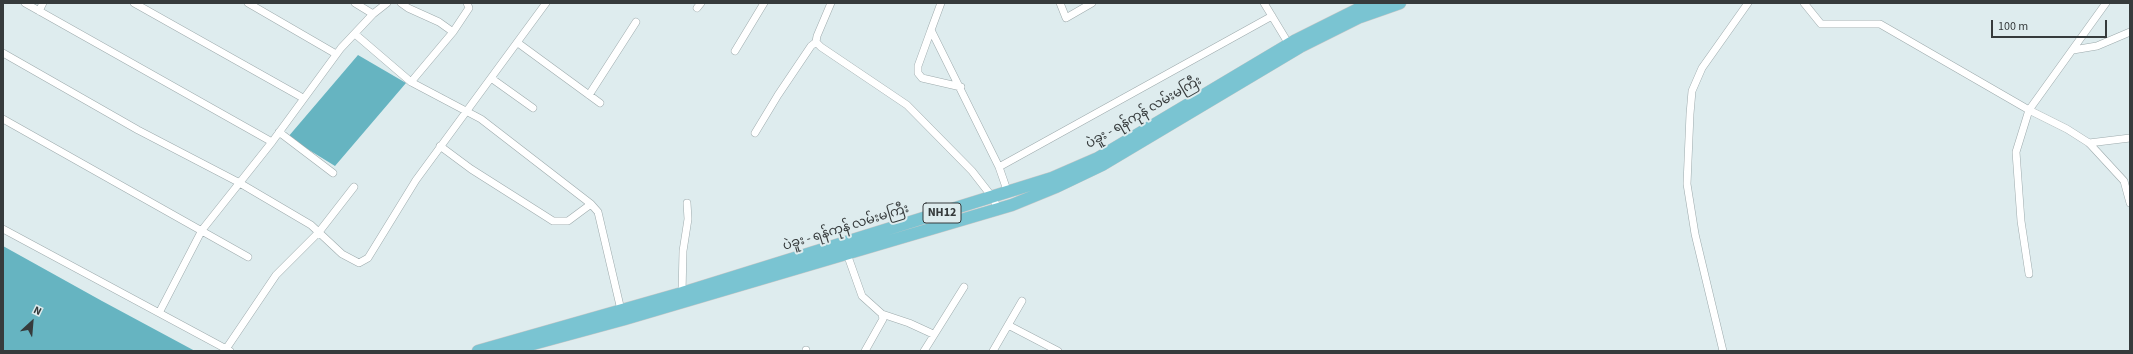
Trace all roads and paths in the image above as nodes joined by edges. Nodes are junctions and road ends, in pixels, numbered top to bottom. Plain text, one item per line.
1 (25, 3) edge
2 (43, 3) edge
3 (134, 3) edge
4 (248, 3) edge
5 (355, 3) edge
6 (387, 3) edge
7 (401, 3) edge
8 (468, 3) edge
9 (546, 3) edge
10 (764, 3) edge
11 (831, 3) edge
12 (941, 3) edge
13 (1060, 3) edge
14 (1092, 3) edge
15 (1264, 3) edge
16 (1375, 3) edge
17 (1400, 3) edge
18 (1748, 3) edge
19 (1804, 3) edge
20 (2106, 3) edge
21 (40, 11) junction
22 (373, 14) junction
23 (1272, 16) junction
24 (636, 22) dead end
25 (931, 30) junction
26 (453, 32) junction
27 (2130, 32) edge
28 (355, 34) junction
29 (816, 42) junction
30 (518, 43) junction
31 (1291, 48) junction
32 (2073, 50) junction
33 (735, 51) dead end
34 (3, 53) edge
35 (336, 54) junction
36 (491, 78) junction
37 (411, 82) junction
38 (961, 87) junction
39 (589, 95) junction
40 (303, 98) junction
41 (600, 103) dead end
42 (533, 108) dead end
43 (2029, 110) junction
44 (468, 112) junction
45 (3, 119) edge
46 (279, 132) junction
47 (755, 133) dead end
48 (2130, 138) edge
49 (272, 142) junction
50 (2089, 143) junction
51 (440, 146) junction
52 (999, 167) junction
53 (333, 173) dead end
54 (238, 182) junction
55 (354, 187) dead end
56 (1008, 193) junction
57 (687, 202) dead end
58 (996, 203) junction
59 (2130, 203) edge
60 (591, 204) junction
61 (3, 229) edge
62 (202, 230) junction
63 (319, 232) junction
64 (846, 249) junction
65 (248, 257) dead end
66 (2029, 274) dead end
67 (964, 287) dead end
68 (682, 293) junction
69 (1022, 301) dead end
70 (621, 310) junction
71 (159, 312) junction
72 (882, 314) junction
73 (1008, 325) junction
74 (933, 334) junction
75 (228, 350) edge
76 (478, 351) edge
77 (507, 351) edge
78 (865, 351) edge
79 (924, 351) edge
80 (993, 351) edge
81 (1058, 351) edge
82 (1723, 351) edge

1 - 21 street
2 - 21 street
3 - 40 street
4 - 35 street
5 - 22 street
6 - 22 street
7 - 26 street
8 - 26 street
9 - 30 street
10 - 33 street
11 - 29 street
12 - 25 street
13 - 14 street
15 - 23 street
16 - 31 highway, ပဲခူး - ရန်ကုန် လမ်းမကြီး / NH12
17 - 31 highway, ပဲခူး - ရန်ကုန် လမ်းမကြီး / NH12
18 - 82 street
19 - 43 street
20 - 32 street
21 - 49 street
22 - 28 street
23 - 31 street
23 - 52 street
24 - 39 street
25 - 38 street
25 - 38 street
26 - 37 street
27 - 32 street
28 - 35 street
28 - 37 street
29 - 47 street
29 - 58 street
30 - 36 street
30 - 39 street
31 - 56 highway, ပဲခူး - ရန်ကုန် လမ်းမကြီး / NH12
31 - 58 highway, ပဲခူး - ရန်ကုန် လမ်းမကြီး / NH12
32 - 43 street
34 - 54 street
35 - 40 street
36 - 42 street
36 - 44 street
37 - 44 street
38 - 52 street
39 - 41 street
40 - 46 street
43 - 50 street
43 - 66 street
44 - 51 street
44 - 60 street
45 - 62 street
46 - 49 street
46 - 53 street
48 - 50 street
49 - 54 street
50 - 59 street
51 - 60 street
51 - 63 street
52 - 56 street
54 - 62 street
54 - 63 street
55 - 63 street
56 - 58 highway, ပဲခူး - ရန်ကုန် လမ်းမကြီး / NH12
57 - 68 street
58 - 64 highway, ပဲခူး - ရန်ကုန် လမ်းမကြီး / NH12
60 - 70 street
61 - 71 street
62 - 65 street
62 - 71 street
63 - 75 street
64 - 68 highway, ပဲခူး - ရန်ကုန် လမ်းမကြီး / NH12
64 - 72 street
64 - 77 highway, ပဲခူး - ရန်ကုန် လမ်းမကြီး / NH12
67 - 74 street
68 - 70 highway, ပဲခူး - ရန်ကုန် လမ်းမကြီး / NH12
69 - 73 street
70 - 76 highway, ပဲခူး - ရန်ကုန် လမ်းမကြီး / NH12
71 - 75 street
72 - 74 street
72 - 78 street
73 - 80 street
73 - 81 street
74 - 79 street

